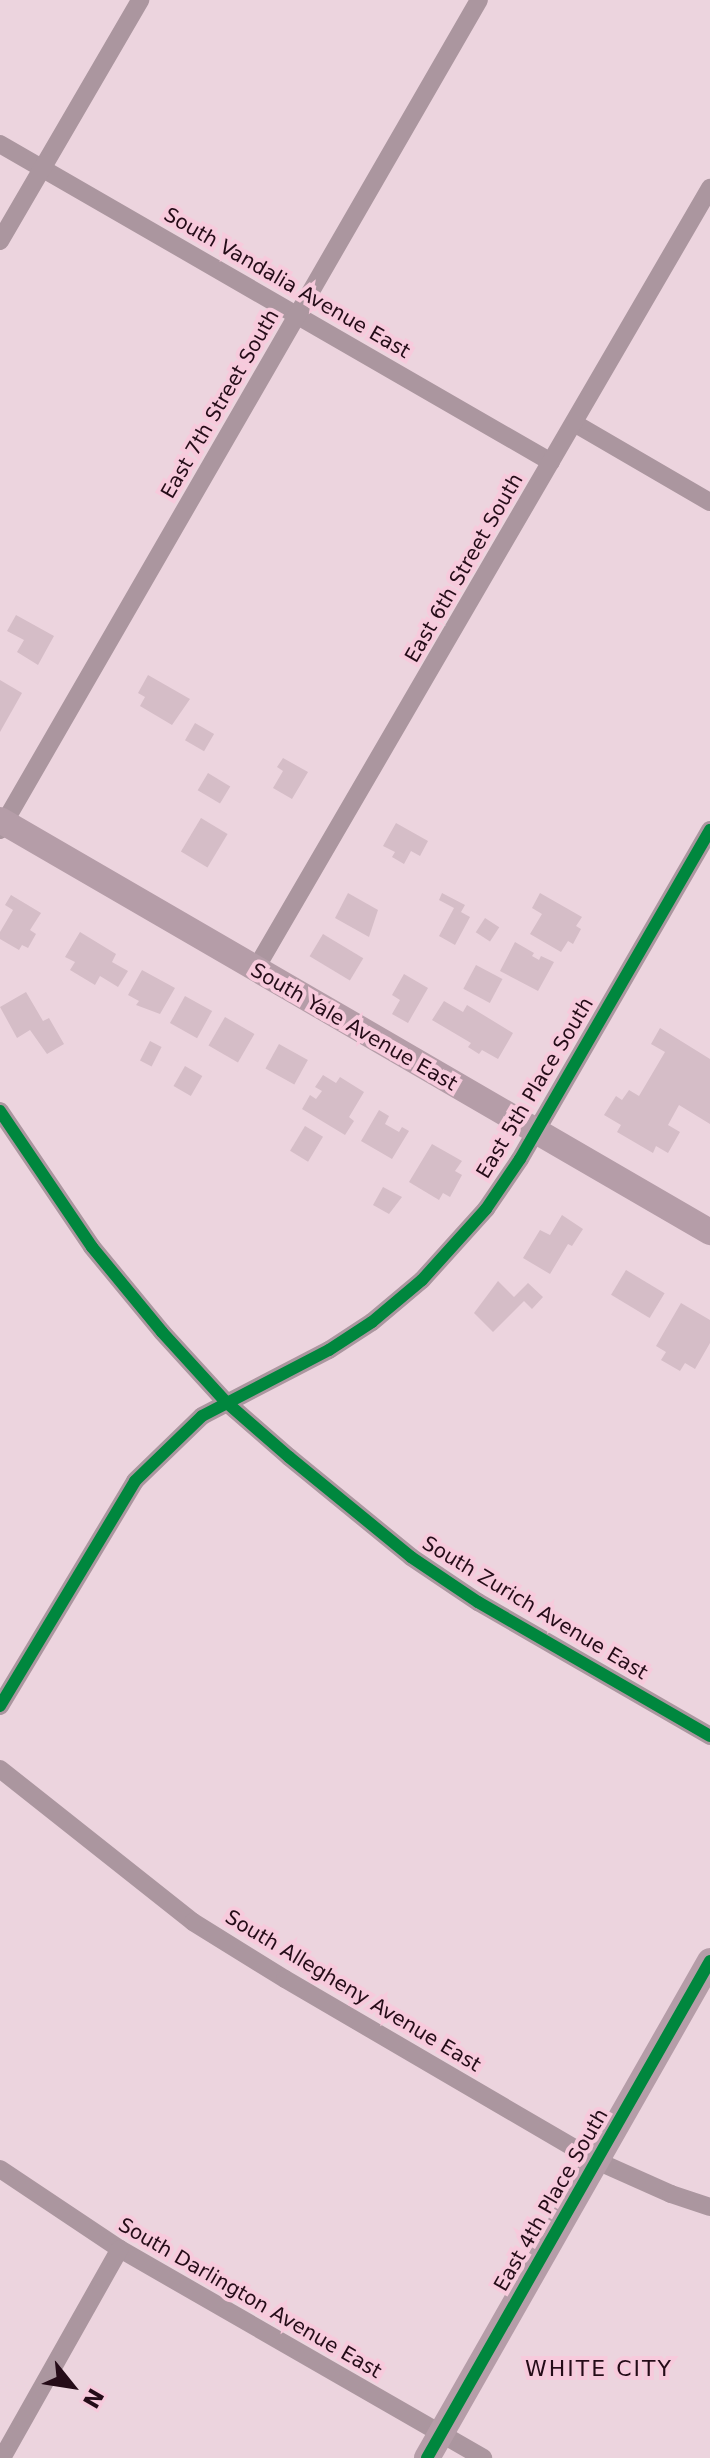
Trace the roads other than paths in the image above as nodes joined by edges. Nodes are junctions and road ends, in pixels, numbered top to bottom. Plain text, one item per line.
1 (140, 0) edge
2 (479, 0) edge
3 (0, 144) edge
4 (42, 168) junction
5 (710, 188) edge
6 (0, 241) edge
7 (297, 315) junction
8 (574, 423) junction
9 (551, 462) junction
10 (710, 502) edge
11 (2, 824) edge
12 (710, 830) edge
13 (255, 970) junction
14 (0, 1111) edge
15 (536, 1132) junction
16 (710, 1232) edge
17 (226, 1402) junction
18 (0, 1706) edge
19 (710, 1736) edge
20 (0, 1769) edge
21 (710, 1961) edge
22 (597, 2161) junction
23 (0, 2169) edge
24 (710, 2207) edge
25 (120, 2249) junction
26 (441, 2434) junction
27 (2, 2458) edge
28 (427, 2458) edge
29 (483, 2458) edge

1 - 4 street
2 - 7 street, East 7th Street South
3 - 4 street, South Vandalia Avenue East
4 - 6 street
4 - 7 street, South Vandalia Avenue East
5 - 8 street, East 6th Street South
7 - 9 street, South Vandalia Avenue East
7 - 11 street, East 7th Street South
8 - 9 street, East 6th Street South
8 - 10 street
9 - 13 street, East 6th Street South
11 - 13 main road, South Yale Avenue East
12 - 15 street, East 5th Place South
13 - 15 main road, South Yale Avenue East
14 - 17 street, South Zurich Avenue East
15 - 16 main road, South Yale Avenue East
15 - 17 street, East 5th Place South
17 - 18 street, East 5th Place South
17 - 19 street, South Zurich Avenue East
20 - 22 street, South Allegheny Avenue East
21 - 22 main road, East 4th Place South
22 - 24 street, South Allegheny Avenue East
22 - 26 main road, East 4th Place South
23 - 25 street, South Darlington Avenue East
25 - 26 street, South Darlington Avenue East
25 - 27 street
26 - 28 main road, East 4th Place South
26 - 29 street, South Darlington Avenue East

